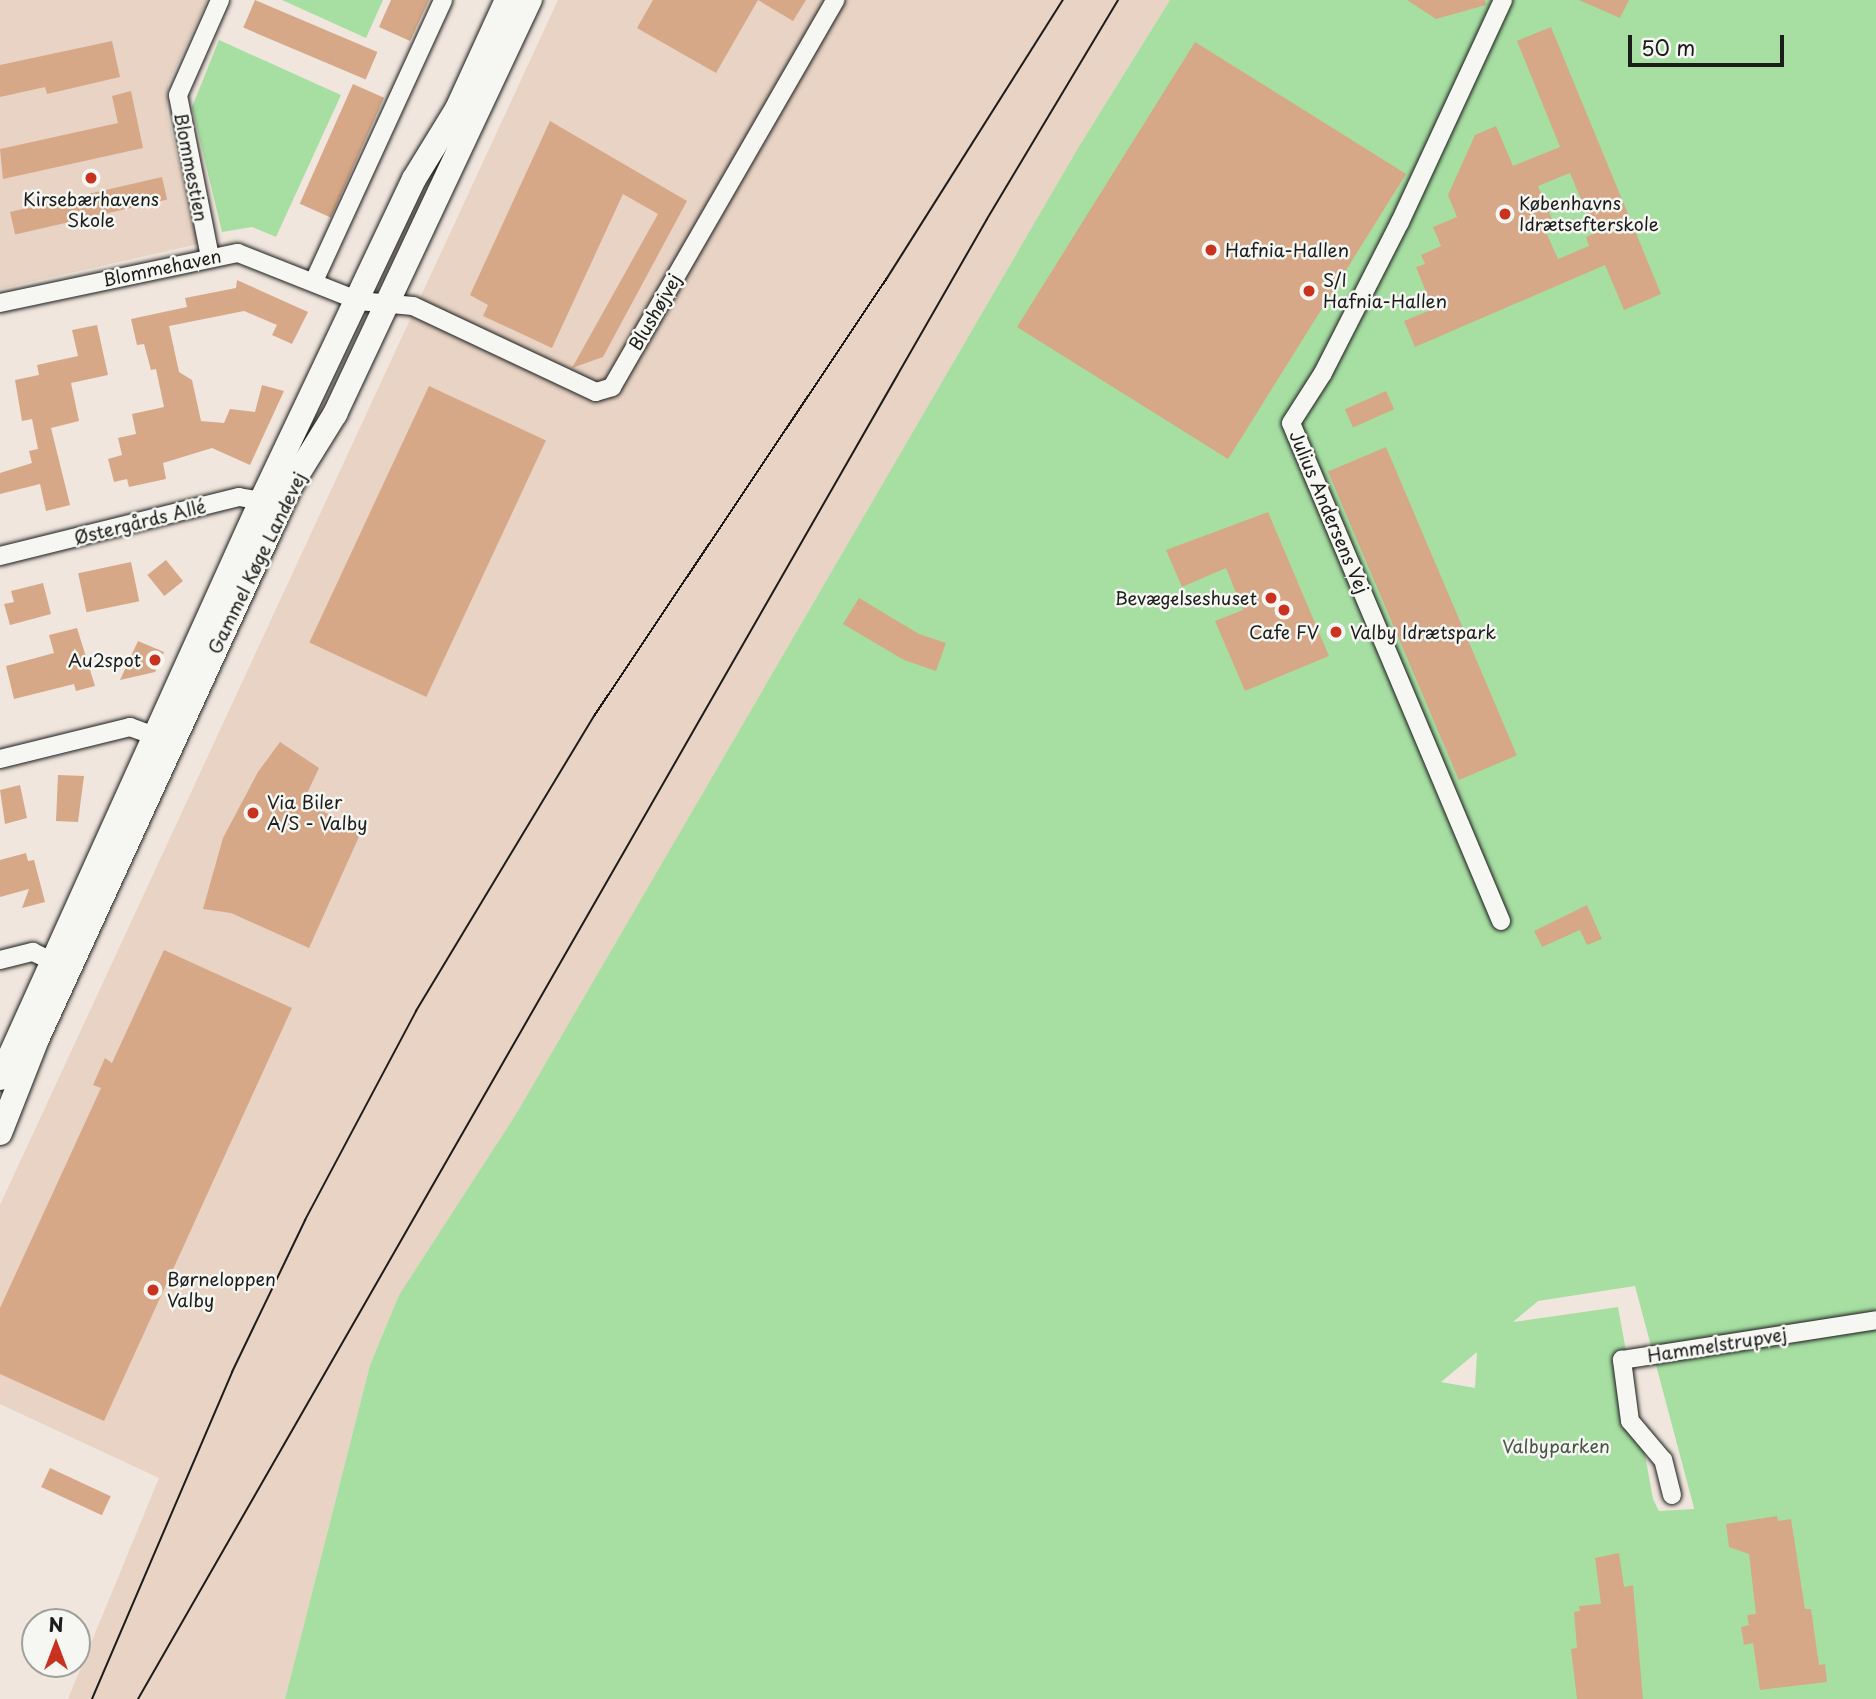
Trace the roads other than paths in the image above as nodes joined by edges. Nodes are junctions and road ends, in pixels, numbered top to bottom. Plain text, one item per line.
1 (220, 0) edge
2 (443, 0) edge
3 (507, 0) edge
4 (530, 0) edge
5 (835, 0) edge
6 (1503, 0) edge
7 (210, 257) junction
8 (314, 281) junction
9 (359, 301) junction
10 (0, 303) edge
11 (385, 305) junction
12 (271, 502) junction
13 (0, 556) edge
14 (164, 739) junction
15 (0, 759) edge
16 (1501, 921) dead end
17 (0, 960) edge
18 (61, 965) junction
19 (0, 1078) edge
20 (0, 1133) edge
21 (1876, 1320) edge
22 (1672, 1495) dead end

1 - 7 street, Blommestien
2 - 8 street
3 - 9 main road, Gammel Køge Landevej
4 - 11 main road, Gammel Køge Landevej
5 - 11 street, Blushøjvej
6 - 16 street, Julius Andersens Vej
7 - 8 street, Blommehaven
7 - 10 street, Blommehaven
8 - 9 street, Blommehaven
9 - 11 street, Blushøjvej
9 - 12 main road, Gammel Køge Landevej
11 - 12 main road, Gammel Køge Landevej
12 - 13 street, Østergårds Allé
12 - 14 main road, Gammel Køge Landevej
14 - 15 street
14 - 18 main road, Gammel Køge Landevej
17 - 18 street
18 - 19 main road, Gammel Køge Landevej
18 - 20 main road, Gammel Køge Landevej
21 - 22 street, Hammelstrupvej

